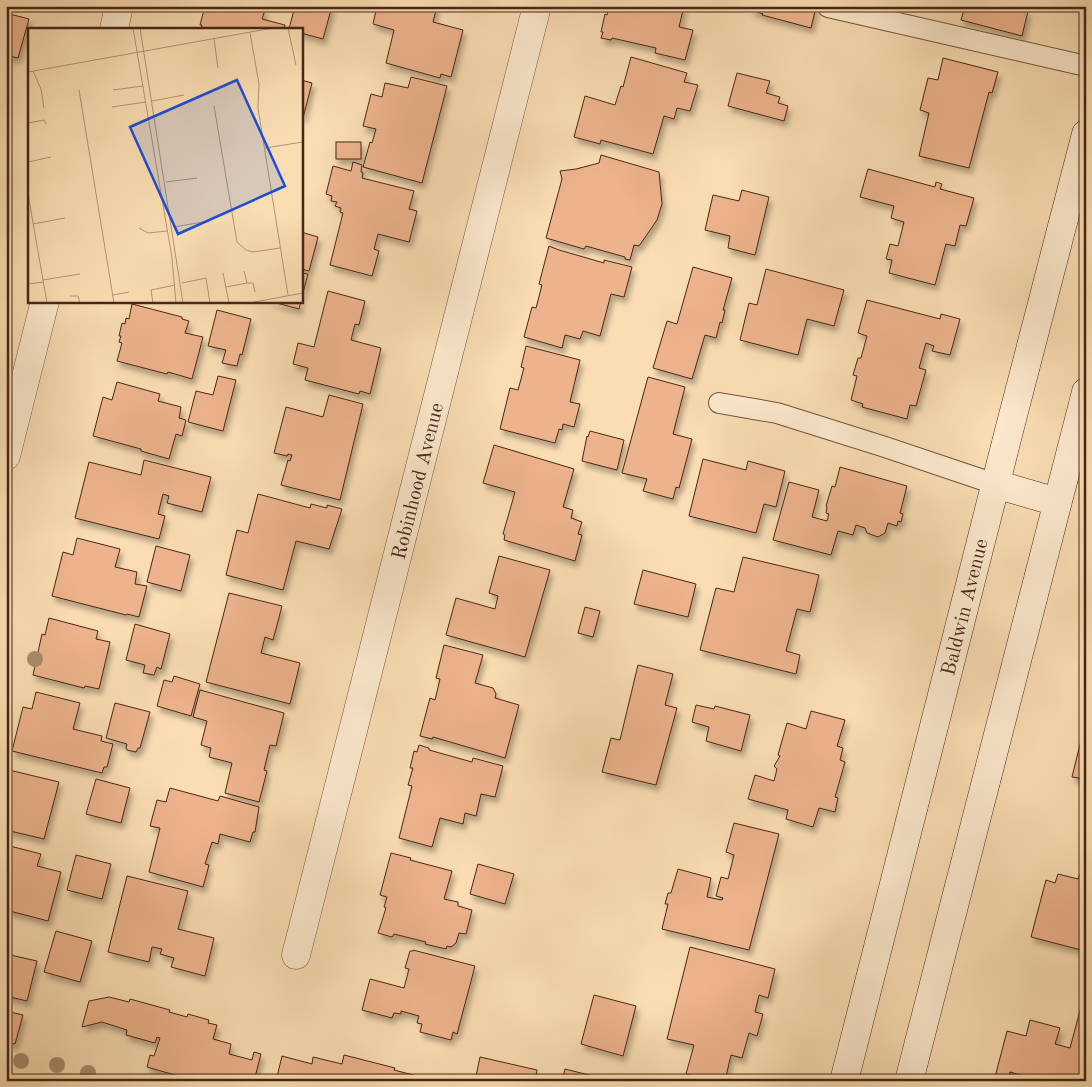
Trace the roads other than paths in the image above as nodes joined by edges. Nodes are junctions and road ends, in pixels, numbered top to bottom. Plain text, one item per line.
1 (120, 6) edge
2 (537, 6) edge
3 (828, 7) edge
4 (114, 28) edge
5 (1086, 66) edge
6 (1086, 134) edge
7 (45, 302) edge
8 (1086, 392) edge
9 (14, 394) edge
10 (719, 403) dead end
11 (6, 456) edge
12 (995, 484) junction
13 (1057, 502) junction
14 (296, 955) dead end
15 (844, 1081) edge
16 (909, 1081) edge

1 - 4 main road
2 - 14 main road, Robinhood Avenue
3 - 5 lane
6 - 12 main road, Baldwin Avenue
7 - 9 main road
8 - 13 main road
9 - 11 main road
10 - 12 lane
12 - 13 main road
12 - 15 main road, Baldwin Avenue
13 - 16 main road

